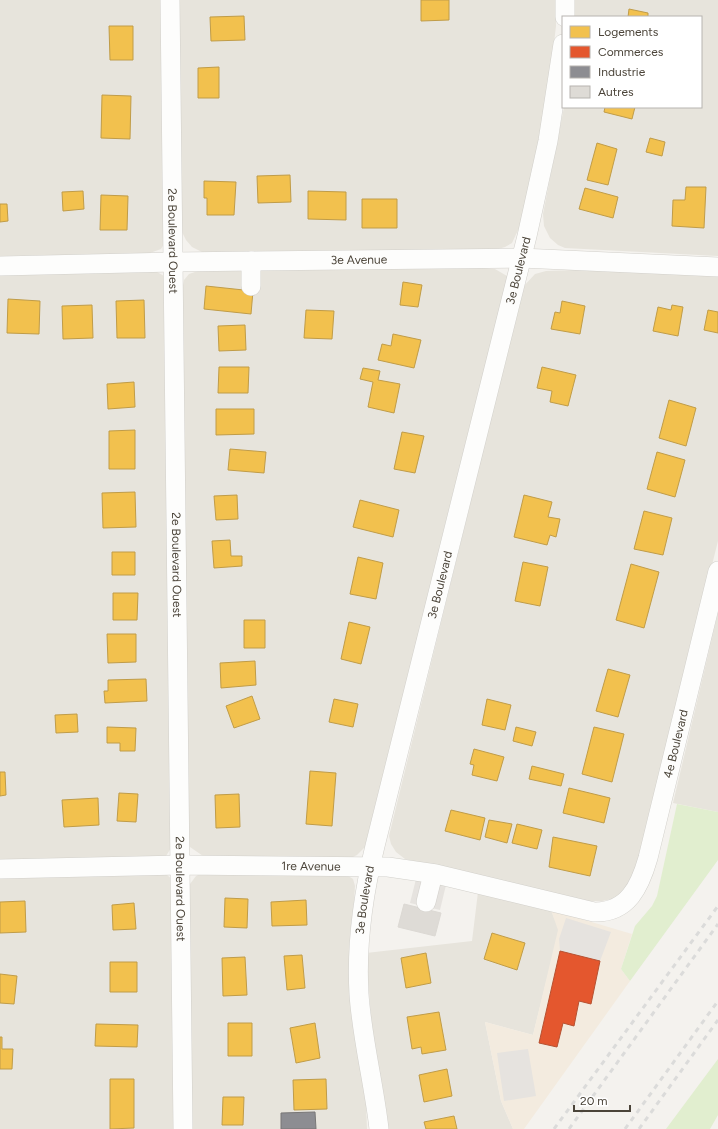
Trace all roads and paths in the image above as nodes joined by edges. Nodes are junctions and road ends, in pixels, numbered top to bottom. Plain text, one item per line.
1 (170, 0) edge
2 (564, 0) edge
3 (564, 16) edge
4 (562, 50) edge
5 (521, 258) junction
6 (251, 261) junction
7 (174, 262) junction
8 (0, 266) edge
9 (718, 267) edge
10 (251, 286) dead end
11 (718, 571) edge
12 (181, 865) junction
13 (370, 866) junction
14 (0, 869) edge
15 (433, 874) junction
16 (426, 902) dead end
17 (616, 908) joint
18 (183, 1129) edge
19 (379, 1129) edge

1 - 7 street, 2e Boulevard Ouest
2 - 3 street
4 - 5 street, 3e Boulevard
5 - 6 street, 3e Avenue
5 - 9 street, 3e Avenue
5 - 13 street, 3e Boulevard
6 - 7 street, 3e Avenue
6 - 10 street
7 - 8 street, 3e Avenue
7 - 12 street, 2e Boulevard Ouest
11 - 17 street, 4e Boulevard
12 - 13 street, 1re Avenue
12 - 14 street, 1re Avenue
12 - 18 street, 2e Boulevard Ouest
13 - 15 street, 1re Avenue
13 - 19 street, 3e Boulevard
15 - 16 street
15 - 17 street, 1re Avenue

